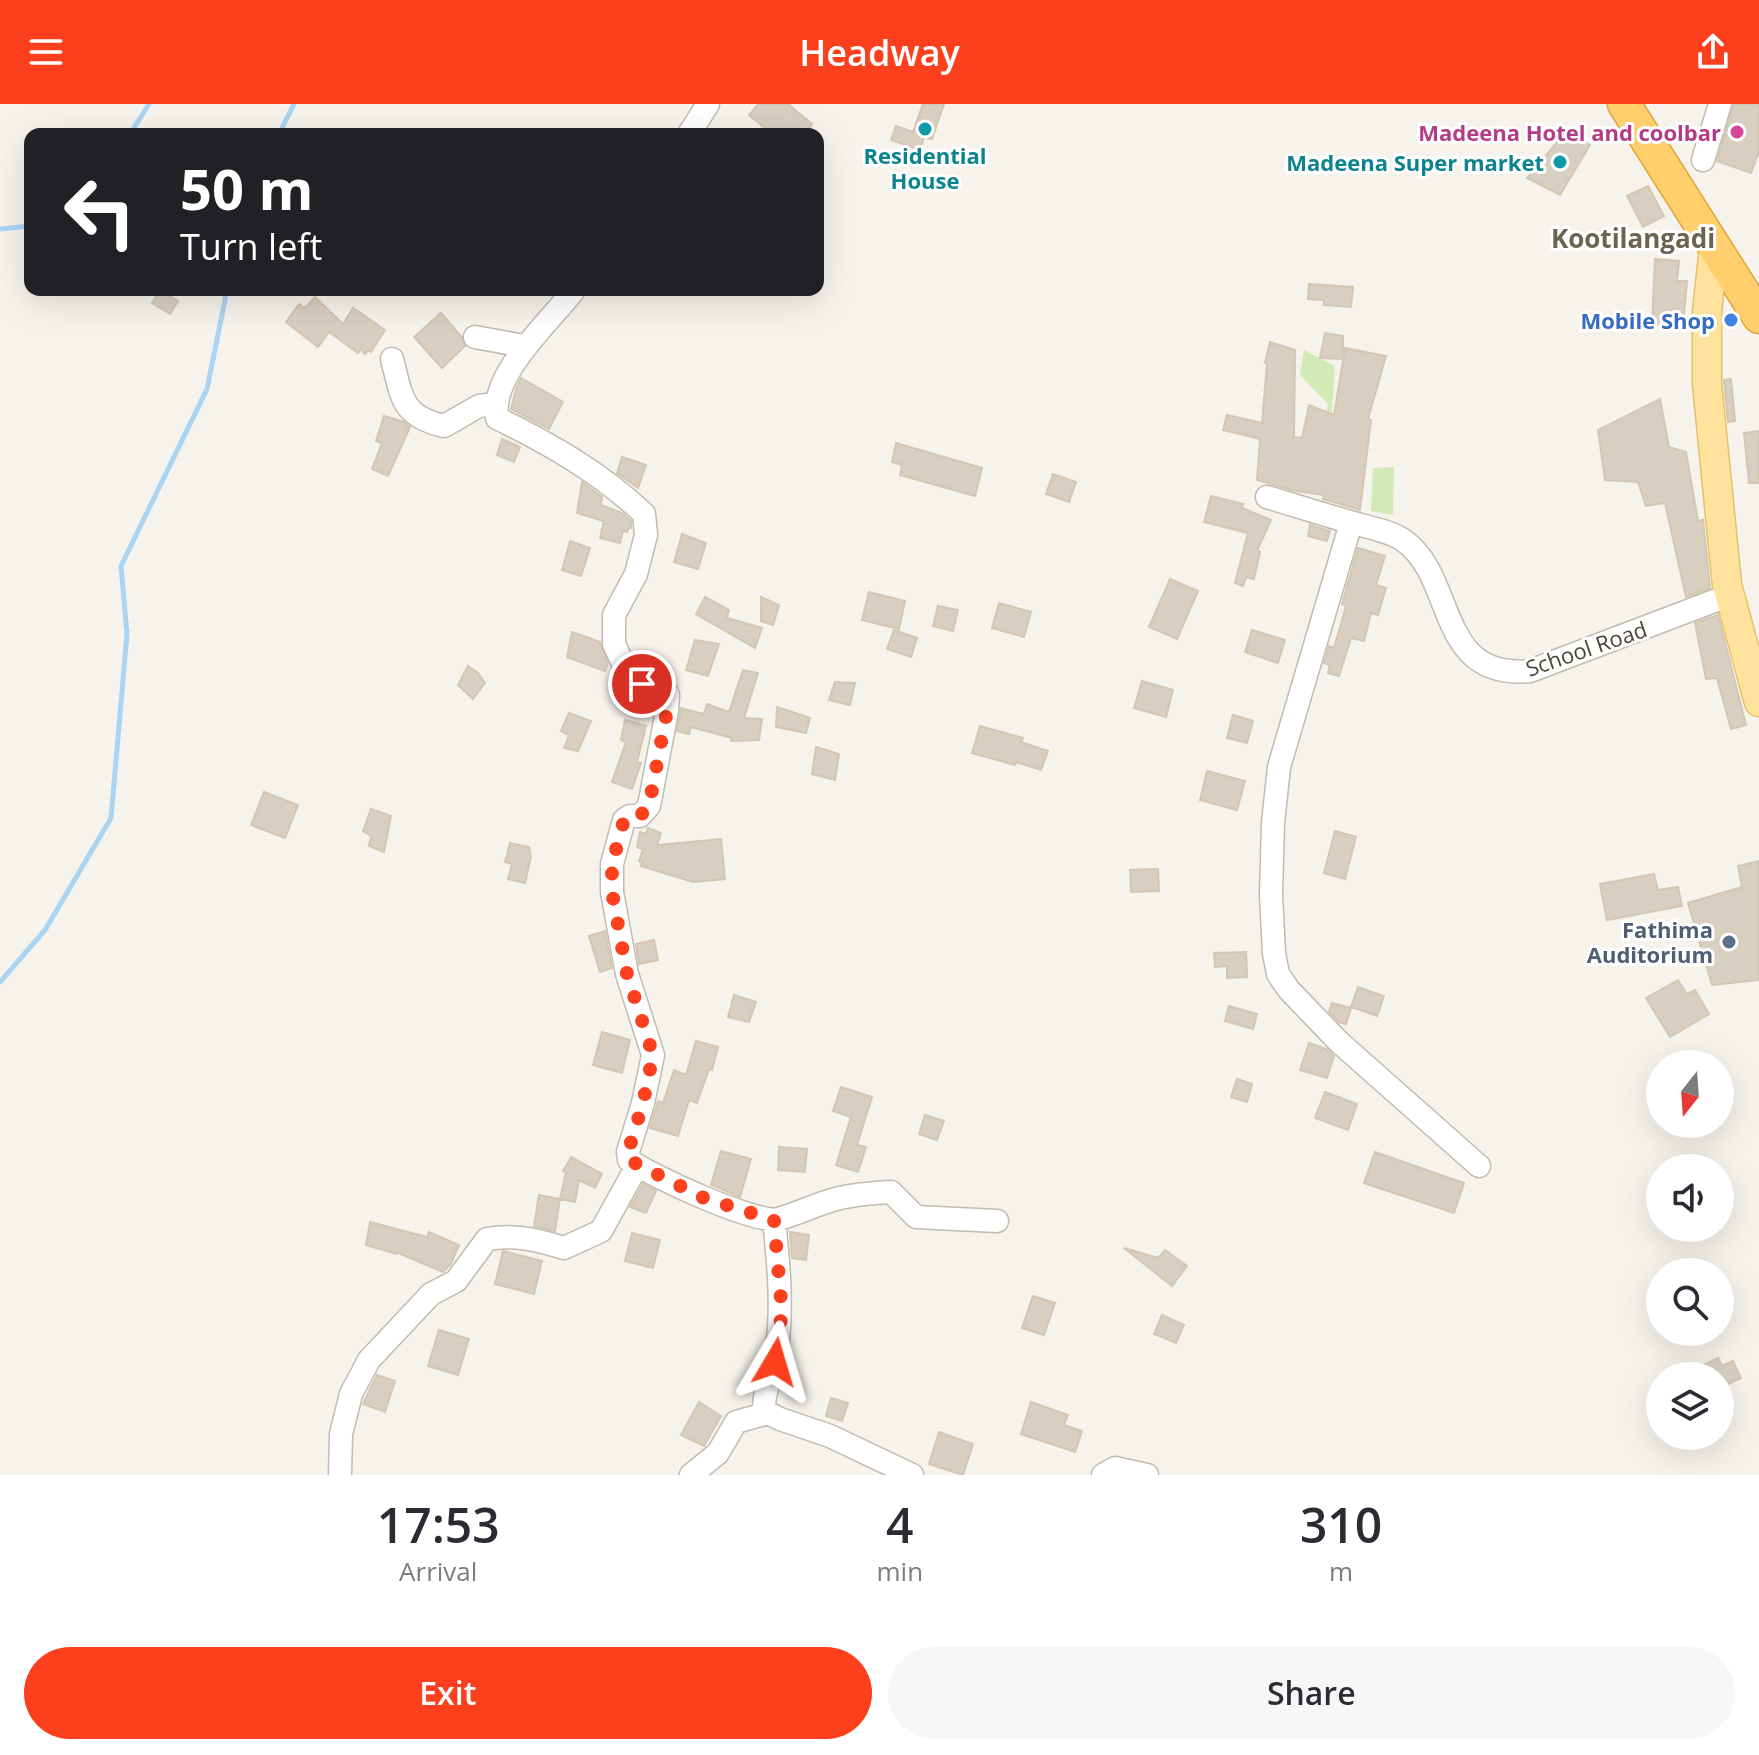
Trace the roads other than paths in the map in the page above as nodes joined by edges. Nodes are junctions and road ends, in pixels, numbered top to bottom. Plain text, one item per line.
1 (708, 104) edge
2 (1624, 104) edge
3 (1720, 104) edge
4 (693, 128) edge
5 (1703, 160) dead end
6 (1714, 256) junction
7 (569, 296) edge
8 (1759, 317) edge
9 (475, 337) dead end
10 (524, 346) junction
11 (392, 359) dead end
12 (494, 404) junction
13 (1267, 497) dead end
14 (1351, 523) junction
15 (1730, 595) junction
16 (1759, 702) edge
17 (637, 1166) junction
18 (1479, 1166) dead end
19 (774, 1220) junction
20 (997, 1221) dead end
21 (768, 1413) junction
22 (340, 1475) edge
23 (691, 1475) edge
24 (912, 1475) edge
25 (1103, 1475) edge
26 (1147, 1475) edge

1 - 4 street
2 - 6 highway
3 - 5 street
6 - 8 highway
6 - 15 main road
7 - 10 street
9 - 10 street
10 - 12 street
11 - 12 street
12 - 17 street
13 - 14 street, School Road
14 - 15 street, School Road
14 - 18 street
15 - 16 main road
17 - 19 street
17 - 22 street
19 - 20 street
19 - 21 street
21 - 23 street
21 - 24 street
25 - 26 street

